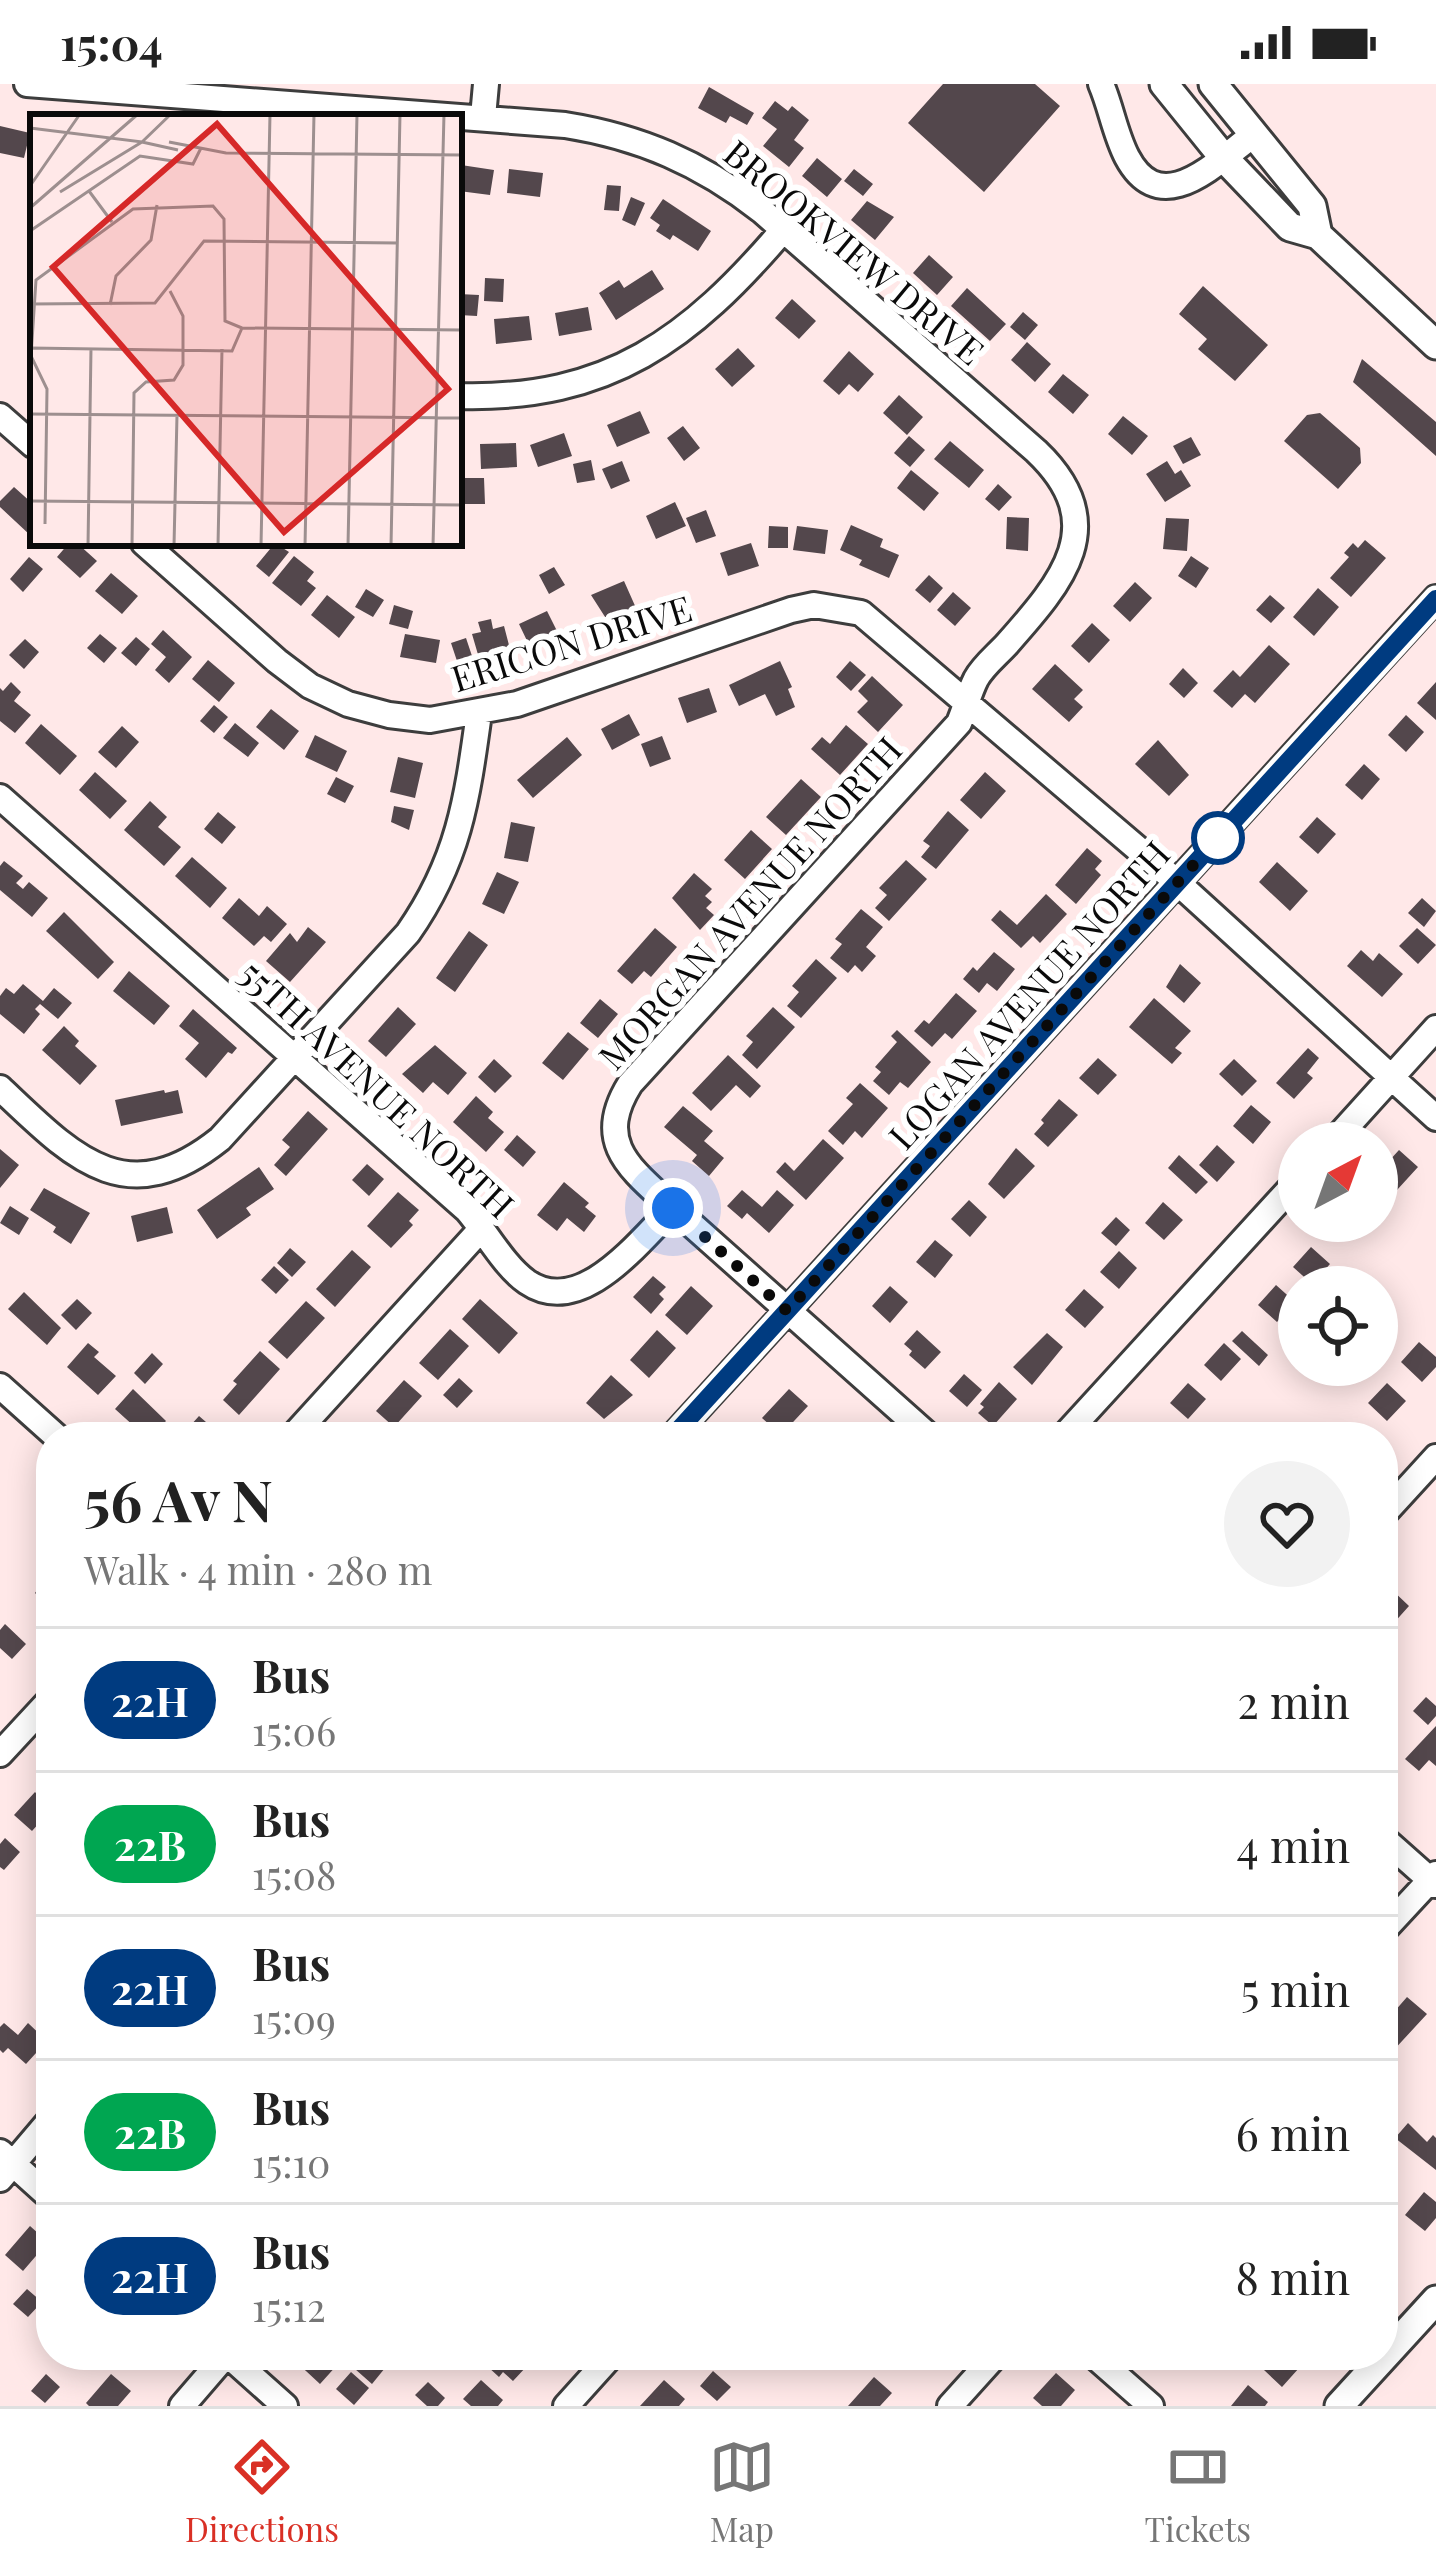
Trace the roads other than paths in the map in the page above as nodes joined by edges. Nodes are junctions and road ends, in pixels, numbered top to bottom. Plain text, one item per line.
1 (27, 84) edge
2 (486, 84) edge
3 (1101, 84) edge
4 (1163, 84) edge
5 (1213, 84) edge
6 (442, 114) edge
7 (462, 115) edge
8 (483, 117) junction
9 (1252, 136) junction
10 (1223, 157) junction
11 (783, 230) junction
12 (1318, 235) junction
13 (1436, 345) edge
14 (462, 396) edge
15 (0, 416) edge
16 (30, 442) edge
17 (147, 546) edge
18 (1436, 598) edge
19 (967, 703) junction
20 (479, 713) junction
21 (0, 797) edge
22 (1178, 883) junction
23 (1436, 1028) edge
24 (295, 1058) junction
25 (1391, 1078) junction
26 (0, 1088) edge
27 (1436, 1118) edge
28 (1351, 1122) edge
29 (1278, 1202) edge
30 (673, 1208) junction
31 (482, 1228) junction
32 (787, 1311) junction
33 (0, 1387) edge
34 (40, 1422) edge
35 (306, 1422) edge
36 (686, 1422) edge
37 (913, 1422) edge
38 (1077, 1422) edge
39 (1436, 1457) edge
40 (1398, 1499) edge
41 (36, 1715) edge
42 (0, 1754) edge
43 (1398, 1850) edge
44 (1434, 1879) edge
45 (1398, 1916) edge
46 (36, 2134) edge
47 (4, 2165) edge
48 (36, 2187) edge
49 (1436, 2300) edge
50 (1398, 2342) edge
51 (214, 2370) edge
52 (244, 2370) edge
53 (598, 2370) edge
54 (982, 2370) edge
55 (1110, 2370) edge
56 (1372, 2370) edge
57 (182, 2406) edge
58 (285, 2406) edge
59 (566, 2406) edge
60 (950, 2406) edge
61 (1151, 2406) edge
62 (1339, 2406) edge

1 - 6 street, BROOKVIEW DRIVE
2 - 8 street
3 - 10 street
4 - 10 street
5 - 9 street
7 - 8 street, BROOKVIEW DRIVE
8 - 11 street, BROOKVIEW DRIVE
9 - 10 street
9 - 12 street
10 - 12 street
11 - 14 street
11 - 19 street, BROOKVIEW DRIVE
12 - 13 street
15 - 16 street
17 - 20 street, ERICON DRIVE
18 - 22 street, LOGAN AVENUE NORTH
19 - 20 street, ERICON DRIVE
19 - 22 street, ERICON DRIVE
19 - 30 street, MORGAN AVENUE NORTH
20 - 24 street
21 - 24 street, 55TH AVENUE NORTH
22 - 25 street, ERICON DRIVE
22 - 32 street, LOGAN AVENUE NORTH
23 - 25 street
24 - 26 street
24 - 31 street, 55TH AVENUE NORTH
25 - 27 street, ERICON DRIVE
25 - 28 street
29 - 38 street
30 - 31 street, 55TH AVENUE NORTH
30 - 32 street
31 - 35 street
32 - 36 street, LOGAN AVENUE NORTH
32 - 37 street
33 - 34 street
39 - 40 street
41 - 42 street
43 - 44 street
44 - 45 street
46 - 47 street
47 - 48 street
49 - 50 street
51 - 57 street
52 - 58 street
53 - 59 street
54 - 60 street
55 - 61 street
56 - 62 street

